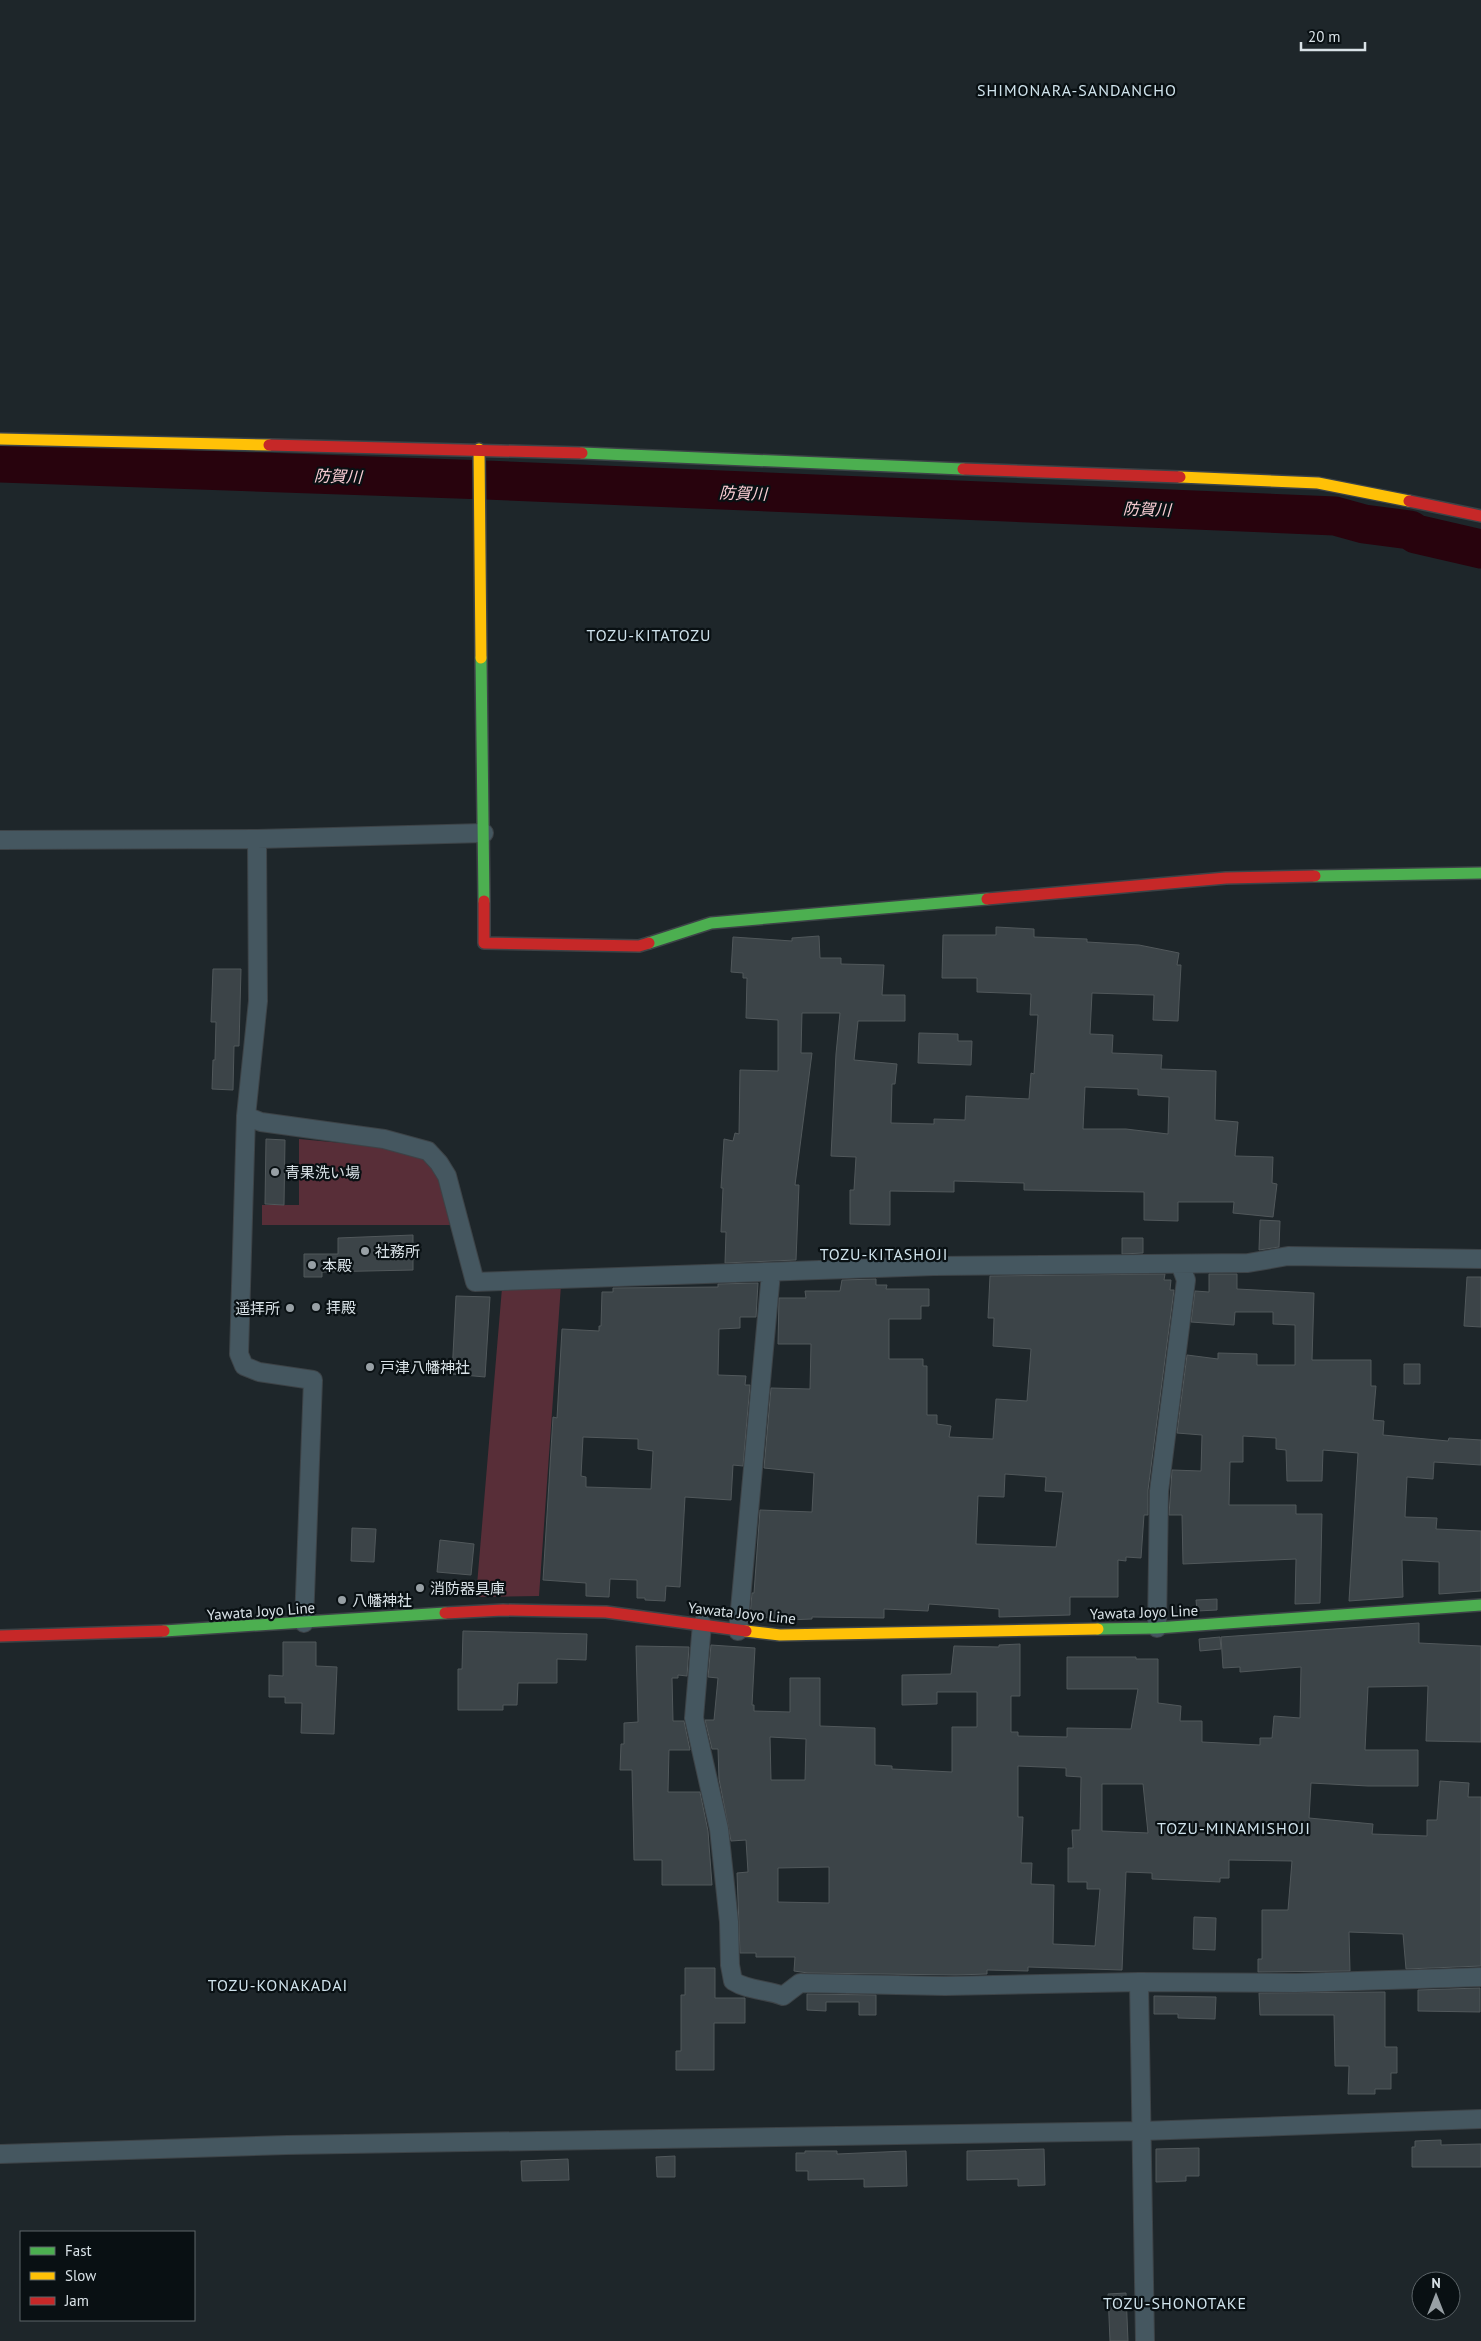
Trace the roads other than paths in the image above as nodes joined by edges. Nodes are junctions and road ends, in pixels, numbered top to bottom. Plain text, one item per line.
1 (0, 439) edge
2 (479, 449) junction
3 (1481, 516) edge
4 (484, 834) junction
5 (257, 839) junction
6 (0, 840) edge
7 (1481, 873) edge
8 (246, 1116) junction
9 (1481, 1259) edge
10 (1180, 1264) junction
11 (771, 1273) junction
12 (1481, 1606) edge
13 (304, 1623) junction
14 (702, 1624) junction
15 (1157, 1628) junction
16 (738, 1631) junction
17 (0, 1636) edge
18 (1481, 1977) edge
19 (1139, 1982) junction
20 (1481, 2119) edge
21 (1142, 2131) junction
22 (0, 2154) edge
23 (1145, 2341) edge

1 - 2 street
2 - 3 street
2 - 4 street
4 - 5 street
4 - 7 street
5 - 6 street
5 - 8 street
8 - 11 street
8 - 13 street
9 - 10 street
10 - 11 street
10 - 15 street
11 - 16 street
12 - 15 street, Yawata Joyo Line
13 - 14 street, Yawata Joyo Line
13 - 17 street, Yawata Joyo Line
14 - 16 street, Yawata Joyo Line
14 - 19 street
15 - 16 street, Yawata Joyo Line
18 - 19 street
19 - 21 street
20 - 21 street
21 - 22 street
21 - 23 street

